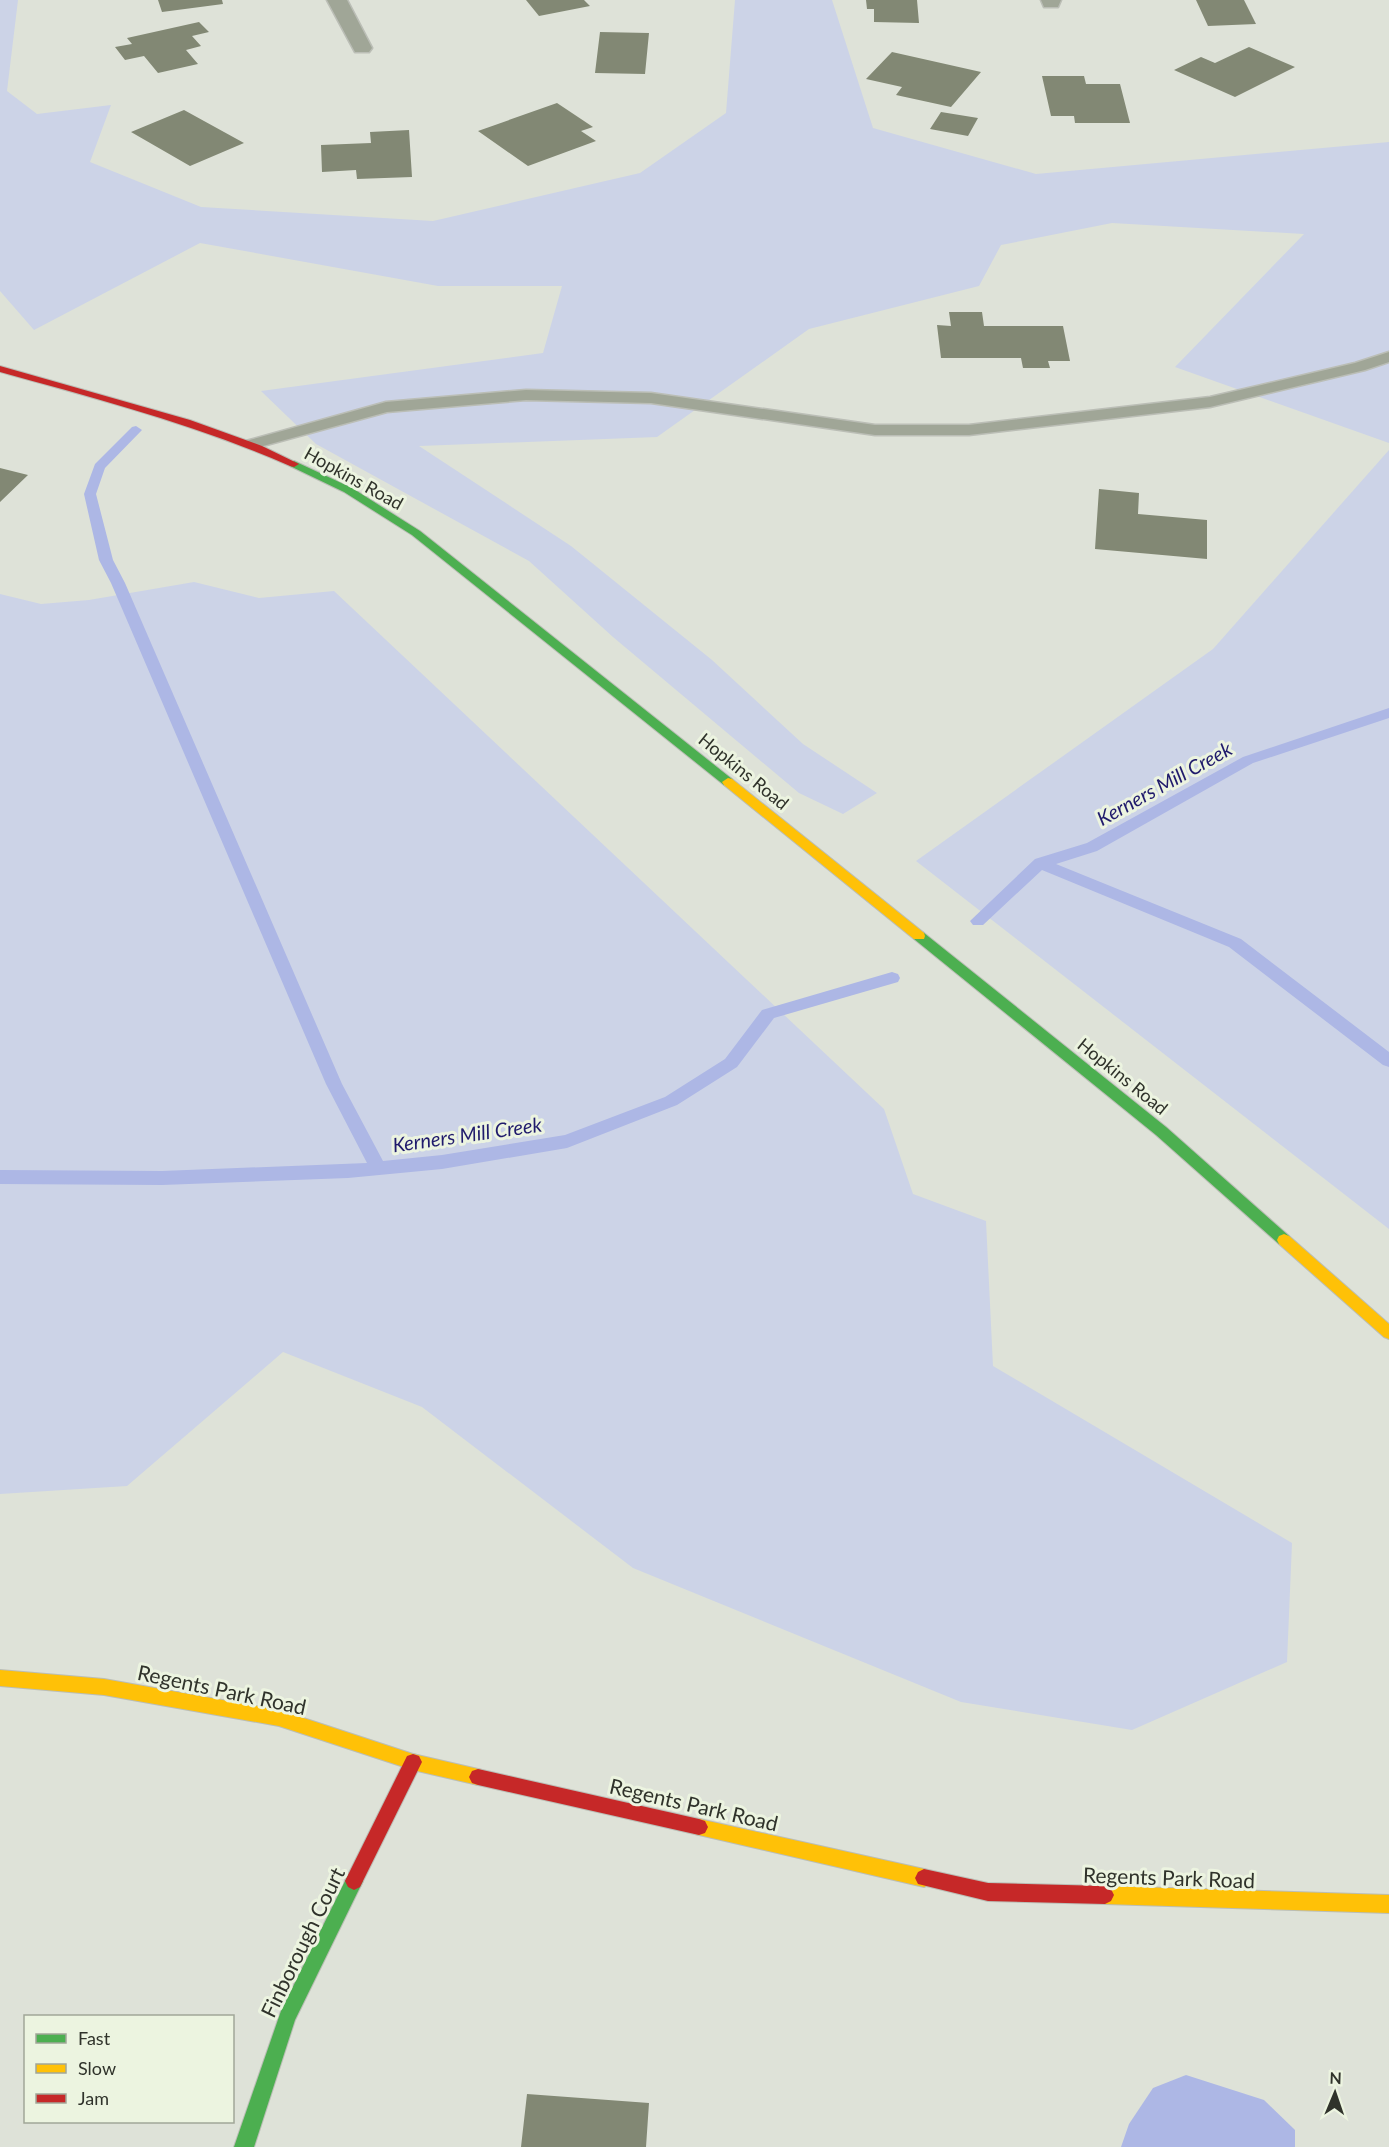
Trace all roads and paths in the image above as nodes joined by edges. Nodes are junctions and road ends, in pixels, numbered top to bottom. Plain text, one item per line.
1 (337, 0) edge
2 (362, 48) dead end
3 (1389, 357) edge
4 (0, 369) edge
5 (252, 444) junction
6 (1389, 1333) edge
7 (0, 1678) edge
8 (413, 1762) junction
9 (1389, 1905) edge
10 (244, 2147) edge

1 - 2 street
3 - 5 lane
4 - 5 main road, Hopkins Road
5 - 6 main road, Hopkins Road
7 - 8 main road, Regents Park Road
8 - 9 main road, Regents Park Road
8 - 10 main road, Finborough Court

